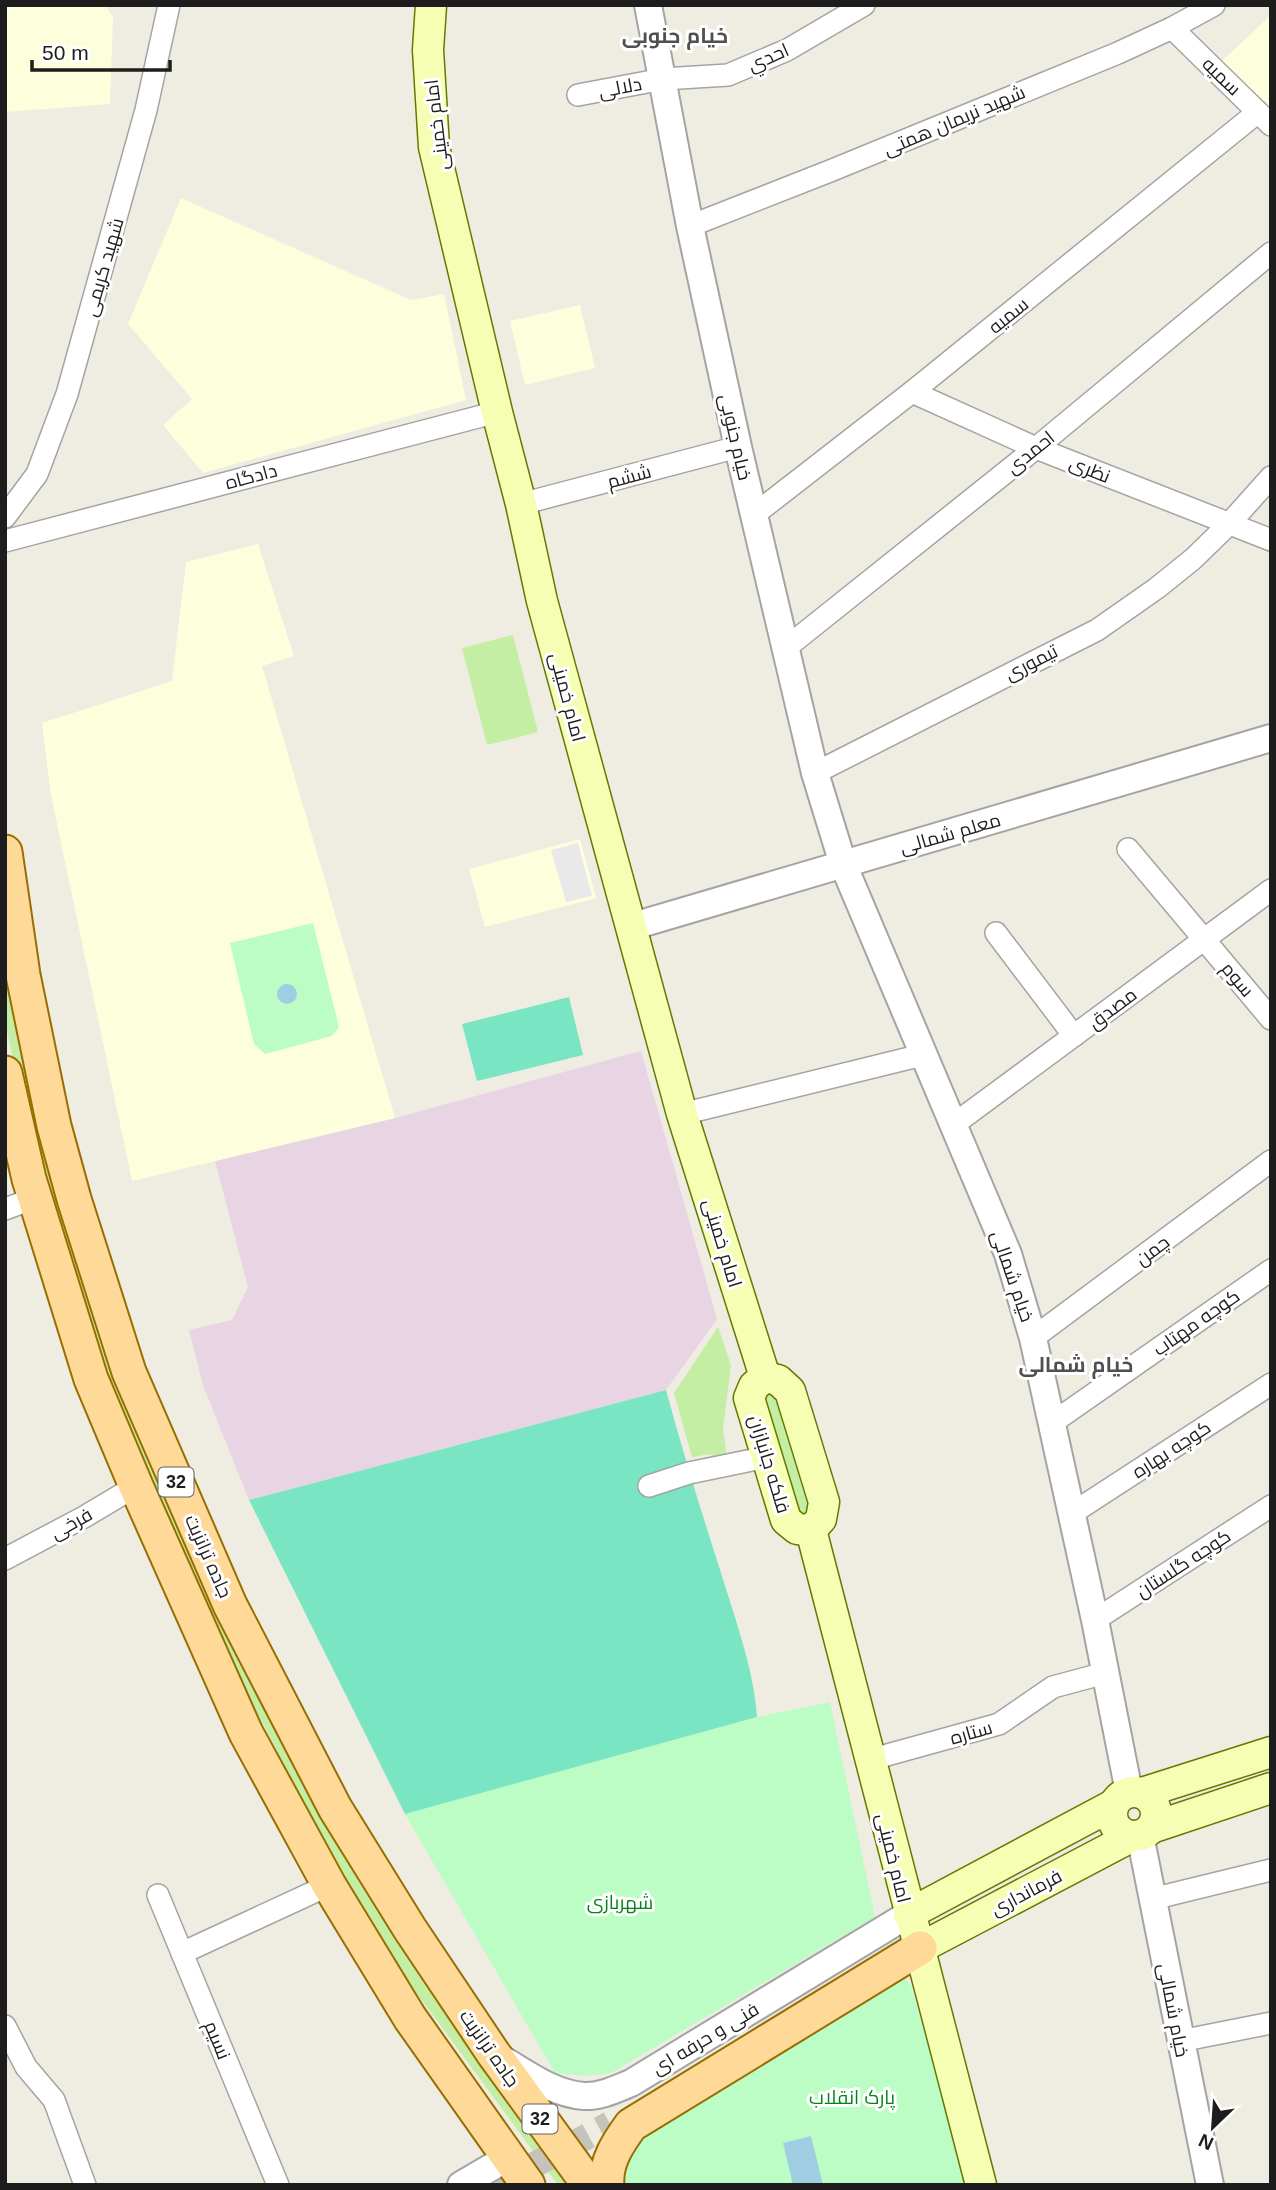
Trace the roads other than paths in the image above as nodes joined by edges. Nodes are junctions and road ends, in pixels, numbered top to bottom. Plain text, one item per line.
1 (169, 5) edge
2 (431, 5) edge
3 (648, 5) edge
4 (864, 5) edge
5 (1210, 6) edge
6 (1172, 28) junction
7 (663, 79) junction
8 (578, 95) dead end
9 (1264, 119) edge
10 (690, 226) junction
11 (1271, 253) edge
12 (912, 392) junction
13 (497, 412) junction
14 (738, 447) junction
15 (1036, 447) junction
16 (1271, 477) edge
17 (521, 504) junction
18 (755, 514) junction
19 (5, 517) edge
20 (1230, 524) junction
21 (1271, 540) edge
22 (5, 541) edge
23 (787, 647) junction
24 (1271, 738) edge
25 (815, 773) junction
26 (1128, 849) dead end
27 (5, 852) edge
28 (843, 864) junction
29 (1271, 890) edge
30 (629, 927) junction
31 (996, 933) dead end
32 (1205, 939) junction
33 (1271, 1019) edge
34 (1074, 1036) junction
35 (922, 1055) junction
36 (5, 1073) edge
37 (682, 1114) junction
38 (953, 1125) junction
39 (1271, 1161) edge
40 (20, 1203) edge
41 (1271, 1270) edge
42 (1033, 1338) junction
43 (765, 1377) junction
44 (1271, 1384) edge
45 (1052, 1423) junction
46 (767, 1457) junction
47 (136, 1486) junction
48 (649, 1486) dead end
49 (1271, 1506) edge
50 (1072, 1514) junction
51 (811, 1530) junction
52 (5, 1559) edge
53 (1095, 1620) junction
54 (1105, 1673) junction
55 (1265, 1754) edge
56 (869, 1760) junction
57 (1270, 1788) edge
58 (1128, 1797) junction
59 (1141, 1833) junction
60 (1271, 1870) edge
61 (329, 1885) junction
62 (158, 1895) dead end
63 (1152, 1899) junction
64 (914, 1932) junction
65 (182, 1953) junction
66 (1271, 2023) edge
67 (5, 2026) edge
68 (1180, 2041) junction
69 (492, 2053) junction
70 (610, 2124) tunnel mouth
71 (507, 2158) junction
72 (85, 2185) edge
73 (278, 2185) edge
74 (461, 2185) edge
75 (528, 2185) edge
76 (589, 2185) edge
77 (607, 2185) edge
78 (981, 2185) edge
79 (1210, 2185) edge

1 - 19 street, شهید کریمی
2 - 13 main road, امام خمینی
3 - 7 street, خیام جنوبی
4 - 7 street, احدي
5 - 6 street, شهید نریمان همتی
6 - 9 street, سمیه
6 - 10 street, شهید نریمان همتی
7 - 8 street, دلالی
7 - 10 street, خیام جنوبی
9 - 12 street, سميه
10 - 14 street, خیام جنوبی
11 - 15 street, احمدی
12 - 15 street, نظری
12 - 18 street, سميه
13 - 17 main road, امام خمینی
13 - 22 street, دادگاه
14 - 17 street, ششم
14 - 18 street, خیام جنوبی
15 - 20 street, نظری
15 - 23 street, احمدی
16 - 20 street, تیموری
17 - 30 main road, امام خمینی
18 - 23 street, خیام جنوبی
20 - 21 street, نظری
20 - 25 street, تیموری
23 - 25 street, خیام جنوبی
24 - 28 street, معلم شمالی
25 - 28 street, خیام جنوبی
26 - 32 street, سوم
27 - 69 main road, جاده ترانزیت / 32
28 - 30 street, معلم شمالی
28 - 35 street, خیام شمالی
29 - 32 street, مصدق
30 - 37 main road, امام خمینی
31 - 34 street
32 - 33 street, سوم
32 - 34 street, مصدق
34 - 38 street, مصدق
35 - 37 street
35 - 38 street, خیام شمالی
36 - 40 main road, جاده ترانزیت / 32
37 - 43 main road, امام خمینی
38 - 42 street, خیام شمالی
39 - 42 street, چمن
40 - 47 main road, جاده ترانزیت / 32
41 - 45 street, کوچه مهتاب
42 - 45 street, خیام شمالی
43 - 46 main road, فلکه جانبازان
43 - 51 main road, فلکه جانبازان
44 - 50 street, کوچه بهاره
45 - 50 street, خیام شمالی
46 - 48 street
46 - 51 main road, فلکه جانبازان
47 - 52 street, فرخی
47 - 61 main road, جاده ترانزیت / 32
49 - 53 street, کوچه گلستان
50 - 53 street, خیام شمالی
51 - 56 main road, امام خمینی
53 - 54 street, خیام شمالی
54 - 56 street, ستاره
54 - 58 street, خیام شمالی
55 - 57 main road
55 - 58 main road, فرمانداری
56 - 64 main road, امام خمینی
57 - 59 main road, فرمانداری
58 - 59 main road
58 - 59 main road
58 - 64 main road, فرمانداری
59 - 63 street, خیام شمالی
59 - 64 main road, فرمانداری
60 - 63 street
61 - 65 street
61 - 71 main road, جاده ترانزیت / 32
62 - 65 street, نسيم
63 - 68 street, خیام شمالی
64 - 69 street, فنی و حرفه ای
64 - 70 street
64 - 77 main road
64 - 78 main road, امام خمینی
65 - 73 street, نسيم
66 - 68 street
67 - 72 street
68 - 79 street, خیام شمالی
69 - 76 main road, جاده ترانزیت / 32
71 - 74 street
71 - 75 main road, جاده ترانزیت / 32

